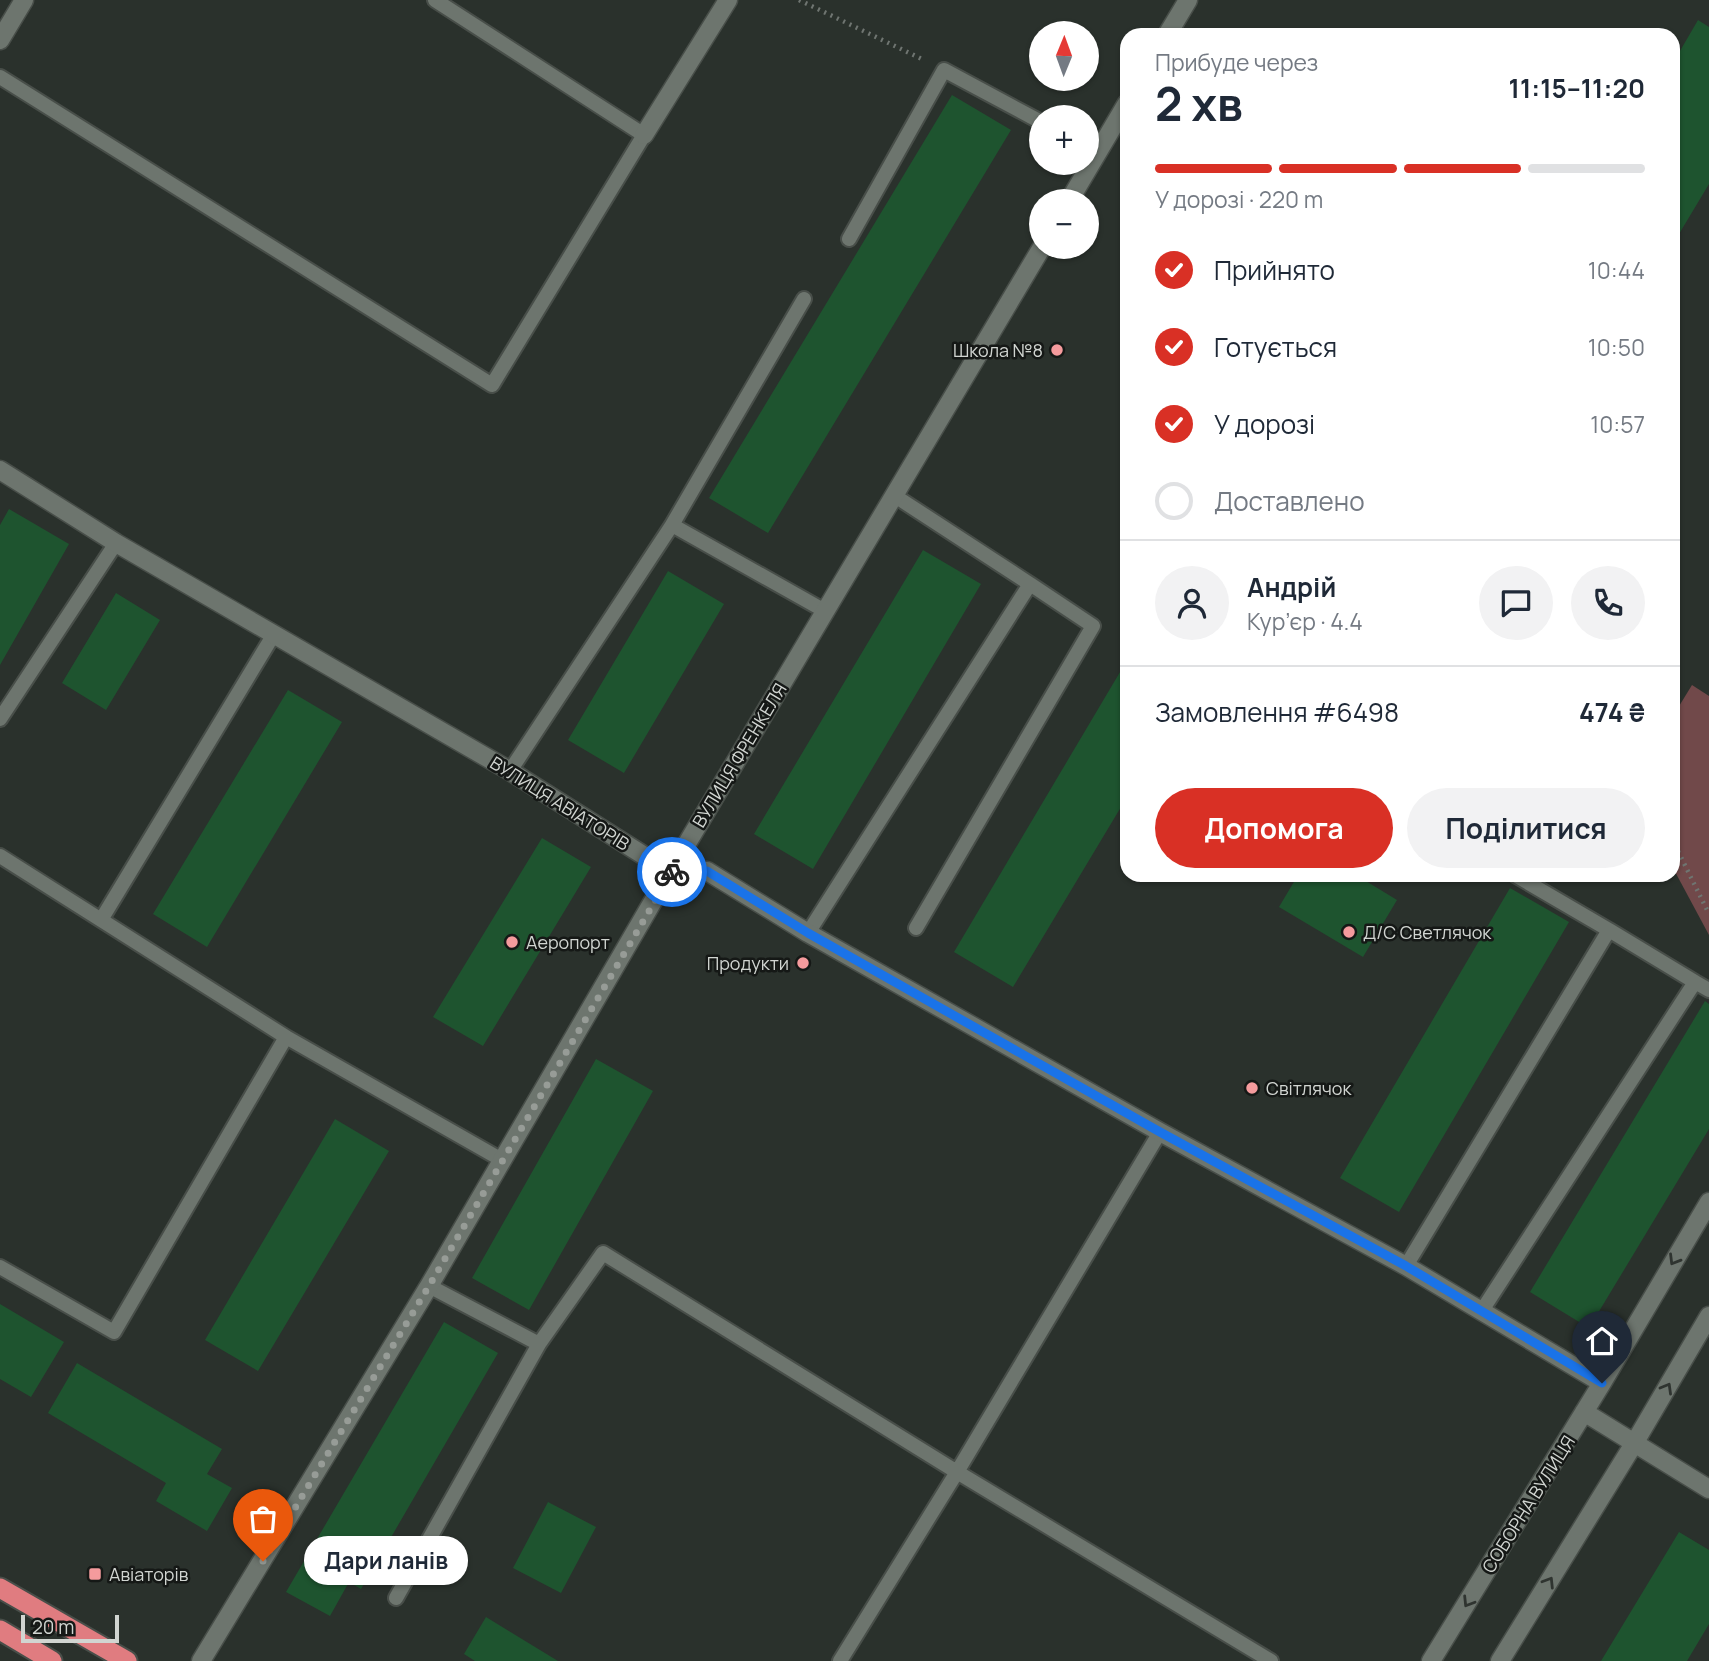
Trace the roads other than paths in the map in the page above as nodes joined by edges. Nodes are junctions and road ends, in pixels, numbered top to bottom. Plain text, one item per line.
1 (24, 0) edge
2 (435, 0) edge
3 (728, 0) edge
4 (1188, 0) edge
5 (1171, 28) edge
6 (0, 40) edge
7 (0, 77) edge
8 (1120, 112) edge
9 (1029, 115) edge
10 (644, 135) junction
11 (1099, 140) edge
12 (849, 239) dead end
13 (1035, 259) edge
14 (804, 299) dead end
15 (0, 470) edge
16 (894, 496) junction
17 (673, 525) junction
18 (116, 543) junction
19 (1030, 584) junction
20 (825, 611) junction
21 (274, 634) junction
22 (0, 719) edge
23 (510, 771) junction
24 (0, 856) edge
25 (670, 872) junction
26 (1527, 882) edge
27 (102, 920) junction
28 (916, 928) dead end
29 (1609, 930) junction
30 (808, 933) junction
31 (1695, 982) junction
32 (1709, 990) edge
33 (286, 1037) junction
34 (1160, 1132) junction
35 (502, 1160) junction
36 (1709, 1202) edge
37 (1406, 1266) junction
38 (0, 1267) edge
39 (429, 1286) junction
40 (1481, 1312) junction
41 (1709, 1316) edge
42 (539, 1344) junction
43 (1602, 1383) junction
44 (1584, 1412) junction
45 (1634, 1443) junction
46 (957, 1472) junction
47 (1709, 1489) edge
48 (0, 1588) edge
49 (396, 1598) dead end
50 (0, 1630) edge
51 (52, 1661) edge
52 (127, 1661) edge
53 (201, 1661) edge
54 (840, 1661) edge
55 (1272, 1661) edge
56 (1431, 1661) edge
57 (1500, 1661) edge

1 - 6 street
2 - 10 lane
3 - 10 street
4 - 5 street
7 - 10 lane
8 - 11 street
9 - 12 lane
13 - 16 street, ВУЛИЦЯ ФРЕНКЕЛЯ
14 - 17 lane
15 - 18 street, ВУЛИЦЯ АВІАТОРІВ
16 - 19 lane
16 - 20 street, ВУЛИЦЯ ФРЕНКЕЛЯ
17 - 20 lane
17 - 23 lane
18 - 21 street, ВУЛИЦЯ АВІАТОРІВ
18 - 22 lane
19 - 28 lane
19 - 30 lane
20 - 25 street, ВУЛИЦЯ ФРЕНКЕЛЯ
21 - 23 street, ВУЛИЦЯ АВІАТОРІВ
21 - 27 lane
23 - 25 street, ВУЛИЦЯ АВІАТОРІВ
24 - 27 lane
25 - 30 street
25 - 35 street, ВУЛИЦЯ ФРЕНКЕЛЯ
26 - 29 lane
27 - 33 lane
29 - 31 lane
29 - 37 lane
30 - 34 street
31 - 32 lane
31 - 40 lane
33 - 35 lane
33 - 38 lane
34 - 37 street
34 - 46 lane
35 - 39 street, ВУЛИЦЯ ФРЕНКЕЛЯ
36 -> 43 street, СОБОРНА ВУЛИЦЯ
37 - 40 street
39 - 42 lane
39 - 53 street, ВУЛИЦЯ ФРЕНКЕЛЯ
40 - 43 street
45 -> 41 street
42 - 46 lane
42 - 49 lane
43 - 44 street, СОБОРНА ВУЛИЦЯ
44 - 45 street
44 -> 56 street, СОБОРНА ВУЛИЦЯ
45 - 47 street
57 -> 45 street
46 - 54 lane
46 - 55 lane
48 - 52 highway
50 - 51 highway

